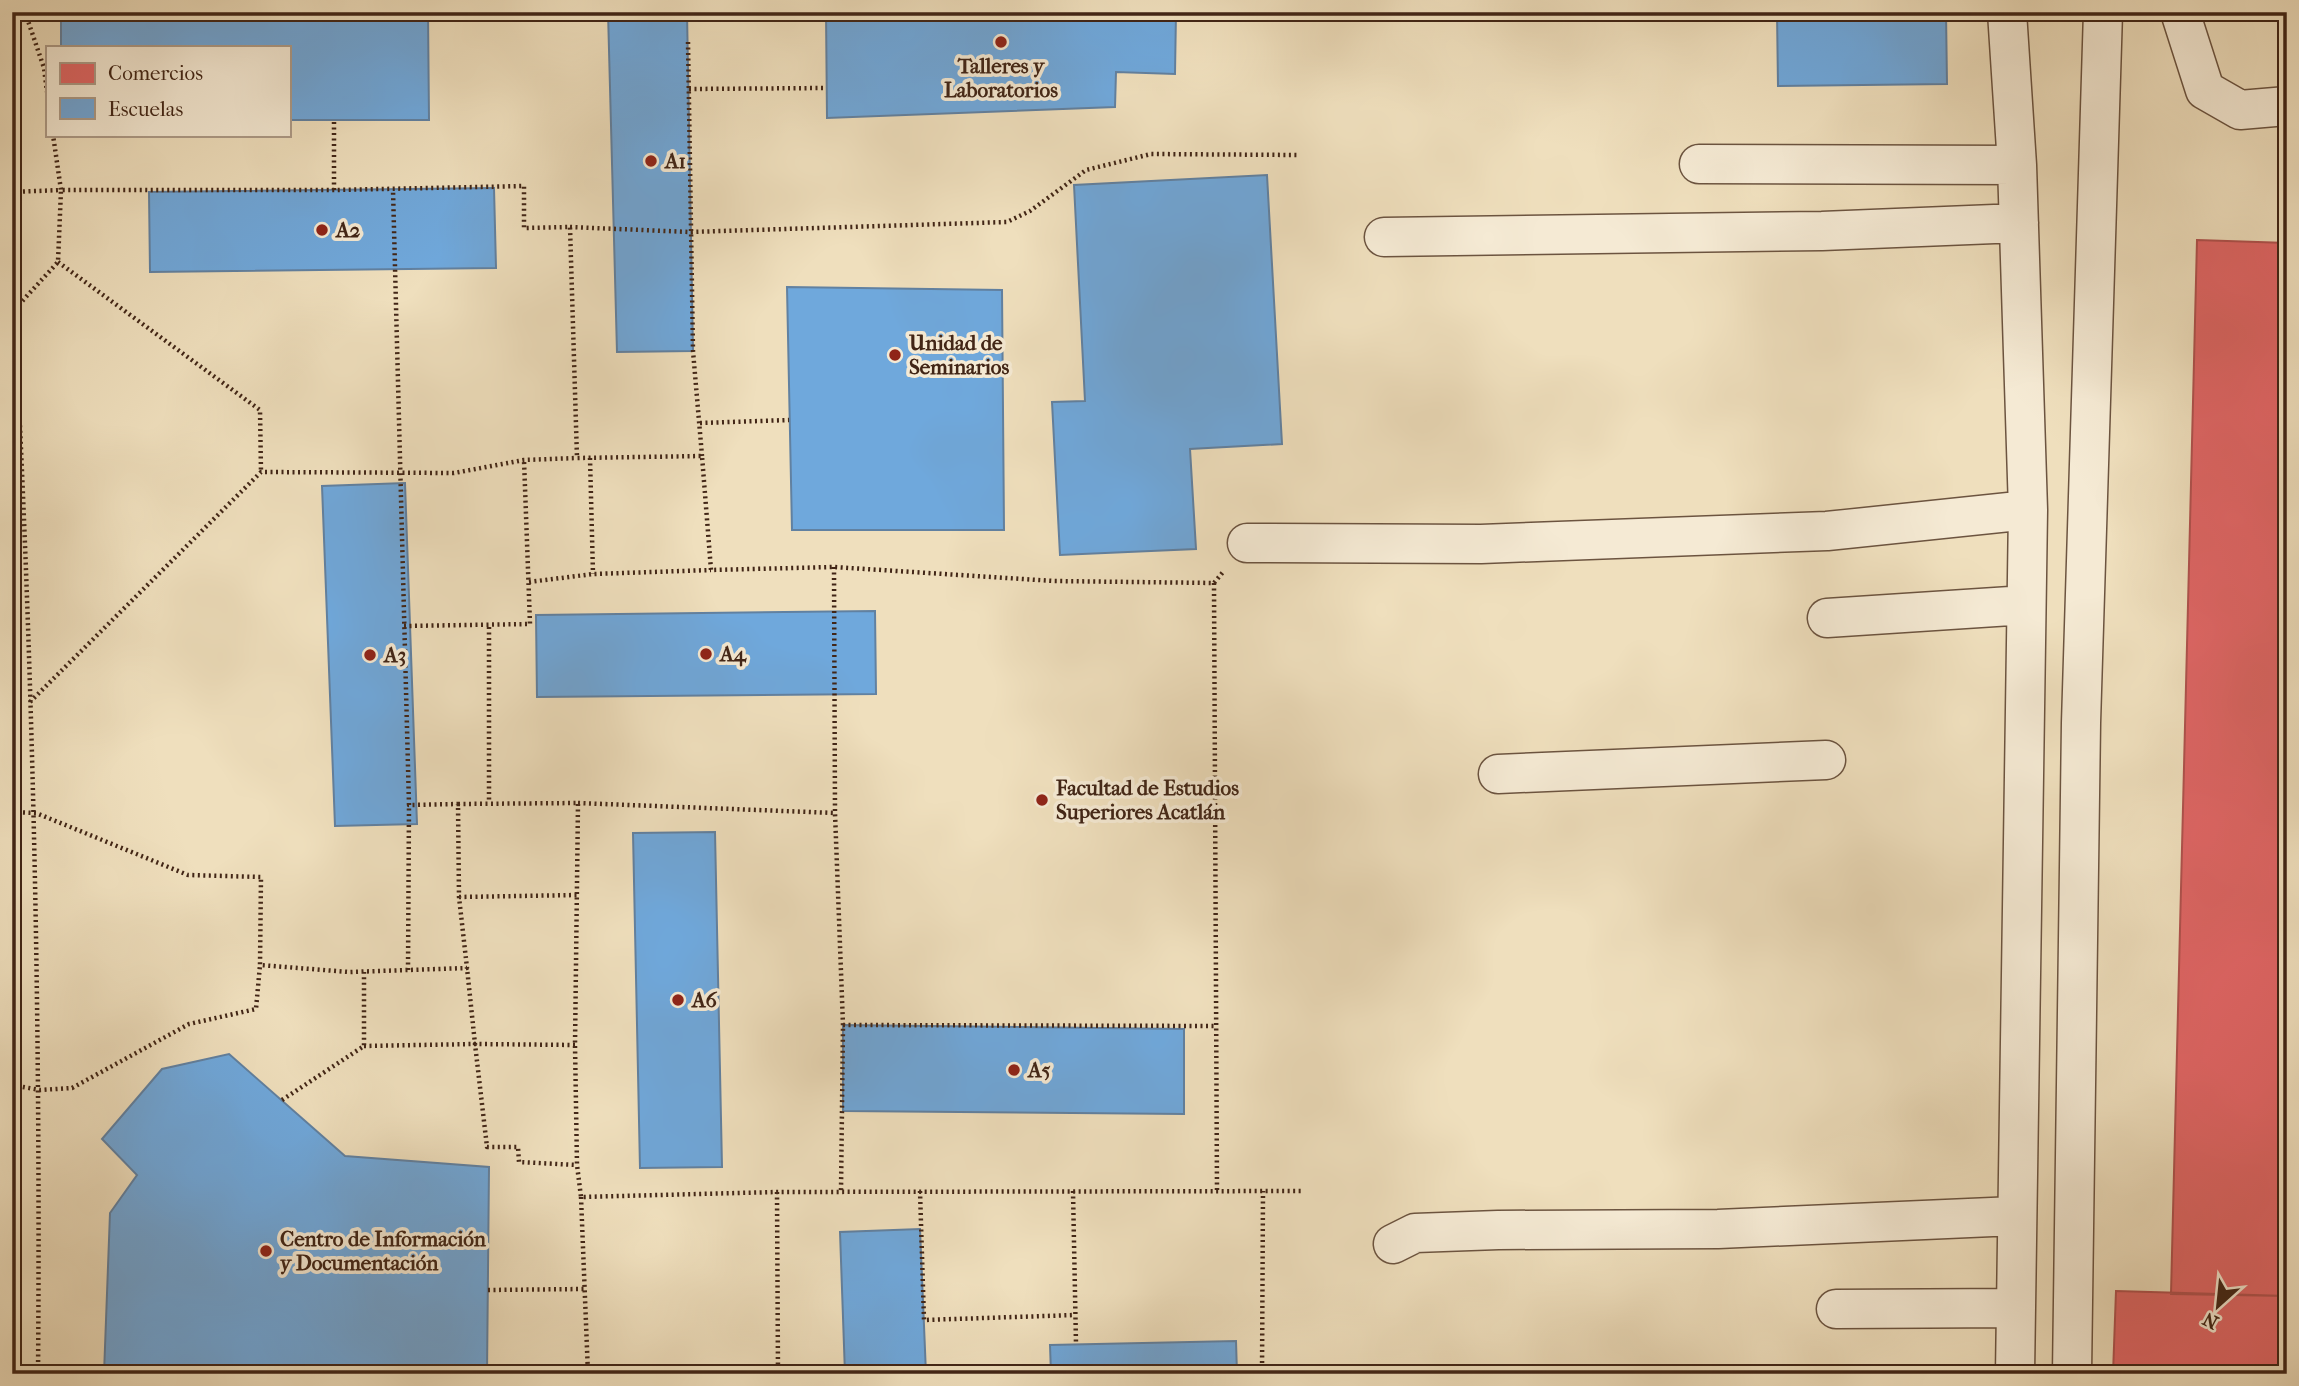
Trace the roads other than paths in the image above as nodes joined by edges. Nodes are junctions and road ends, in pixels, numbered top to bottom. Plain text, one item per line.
1 (2007, 12) edge
2 (2103, 12) edge
3 (2180, 12) edge
4 (2287, 106) edge
5 (1699, 164) dead end
6 (2018, 165) junction
7 (2019, 223) junction
8 (1384, 237) dead end
9 (2028, 510) junction
10 (1247, 543) road end
11 (2026, 605) junction
12 (1827, 618) dead end
13 (1826, 760) dead end
14 (1498, 774) dead end
15 (2015, 1216) junction
16 (1393, 1244) dead end
17 (2016, 1308) junction
18 (1836, 1309) dead end
19 (2015, 1374) edge
20 (2072, 1374) edge

1 - 6 lane
2 - 20 lane
3 - 4 lane
5 - 6 lane
6 - 7 lane
7 - 8 lane
7 - 9 lane
9 - 10 lane
9 - 11 lane
11 - 12 lane
11 - 15 lane
13 - 14 lane
15 - 16 lane
15 - 17 lane
17 - 18 lane
17 - 19 lane

